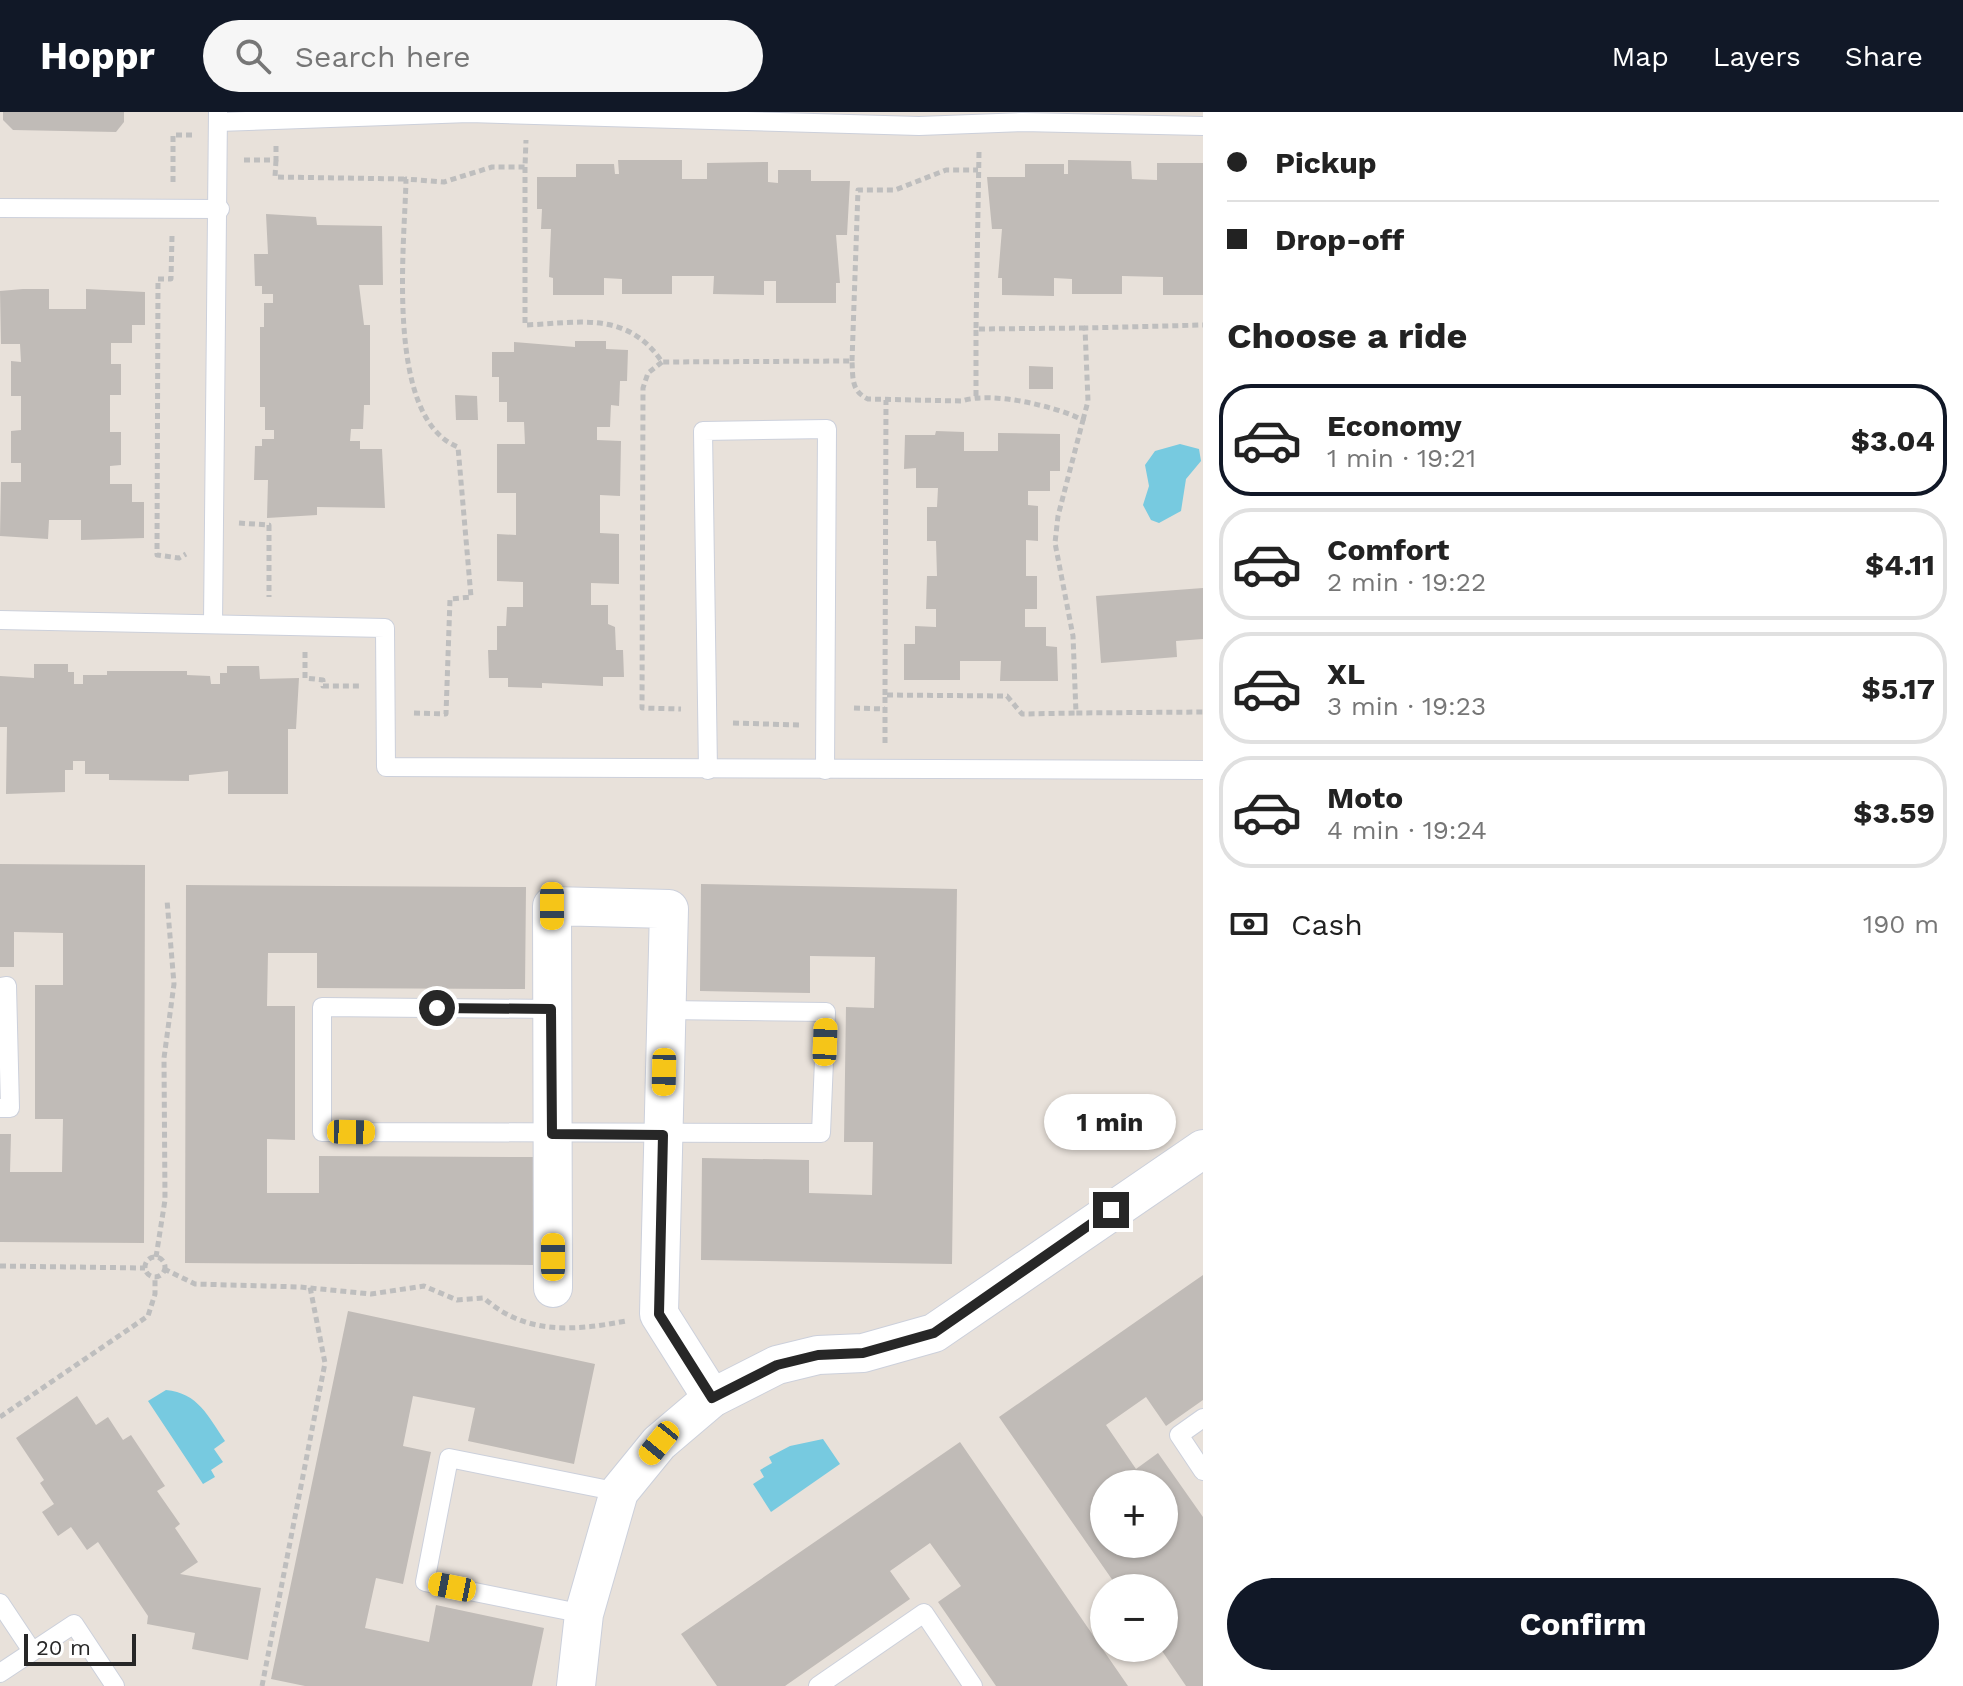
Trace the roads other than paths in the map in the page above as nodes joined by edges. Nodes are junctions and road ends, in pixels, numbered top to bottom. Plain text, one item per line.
1 (218, 117) edge
2 (1203, 126) edge
3 (0, 208) edge
4 (220, 209) junction
5 (0, 620) edge
6 (213, 624) junction
7 (708, 770) junction
8 (825, 770) junction
9 (1203, 770) edge
10 (0, 987) edge
11 (551, 1009) junction
12 (665, 1010) junction
13 (0, 1108) edge
14 (552, 1134) junction
15 (663, 1135) junction
16 (1203, 1149) edge
17 (553, 1288) dead end
18 (712, 1398) junction
19 (1203, 1418) edge
20 (1203, 1471) edge
21 (619, 1492) junction
22 (0, 1603) edge
23 (584, 1614) junction
24 (32, 1651) junction
25 (0, 1673) edge
26 (115, 1686) edge
27 (576, 1686) edge
28 (818, 1686) edge
29 (973, 1686) edge

1 - 2 lane
1 - 4 lane
3 - 4 lane
4 - 6 lane
5 - 6 lane
6 - 7 lane
7 - 8 lane
7 - 8 lane
8 - 9 lane
10 - 13 lane
11 - 12 street
11 - 14 street
11 - 14 lane
12 - 15 street
12 - 15 lane
14 - 15 lane
14 - 17 street
15 - 18 street
16 - 18 street
18 - 21 street
19 - 20 lane
21 - 23 street
21 - 23 lane
22 - 24 lane
23 - 27 street
24 - 25 lane
24 - 26 lane
28 - 29 lane

